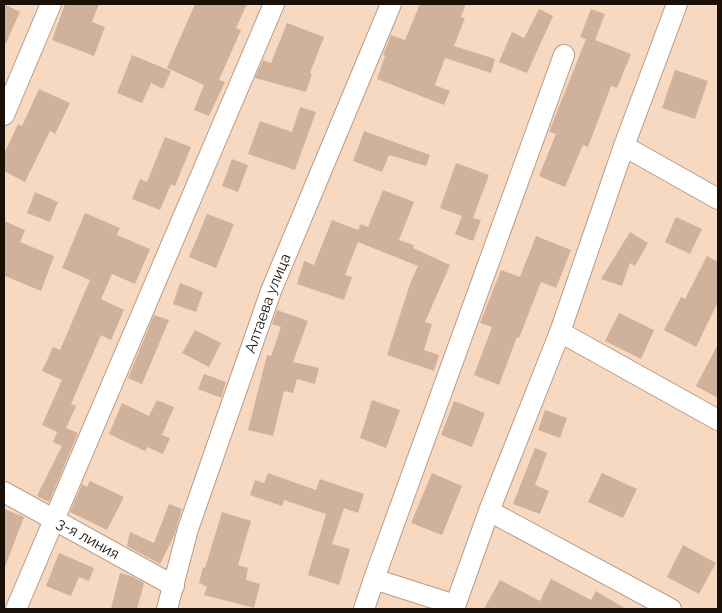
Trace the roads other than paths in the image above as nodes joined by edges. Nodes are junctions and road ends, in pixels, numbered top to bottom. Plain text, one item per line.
1 (51, 4) edge
2 (274, 4) edge
3 (391, 4) edge
4 (677, 4) edge
5 (564, 55) dead end
6 (4, 114) edge
7 (624, 146) junction
8 (718, 199) edge
9 (560, 332) junction
10 (718, 420) edge
11 (4, 492) edge
12 (489, 511) junction
13 (54, 520) junction
14 (374, 579) junction
15 (174, 586) junction
16 (455, 607) edge
17 (16, 609) edge
18 (166, 609) edge
19 (364, 609) edge
20 (671, 609) edge

1 - 6 street
2 - 13 street
3 - 15 street, Алтаева улица
4 - 7 street
5 - 14 street
7 - 8 street
7 - 9 street
9 - 10 street
9 - 12 street
11 - 13 street, 3-я линия
12 - 16 street
12 - 20 street
13 - 15 street, 3-я линия
13 - 17 street
14 - 16 street
14 - 19 street
15 - 18 street, Алтаева улица

